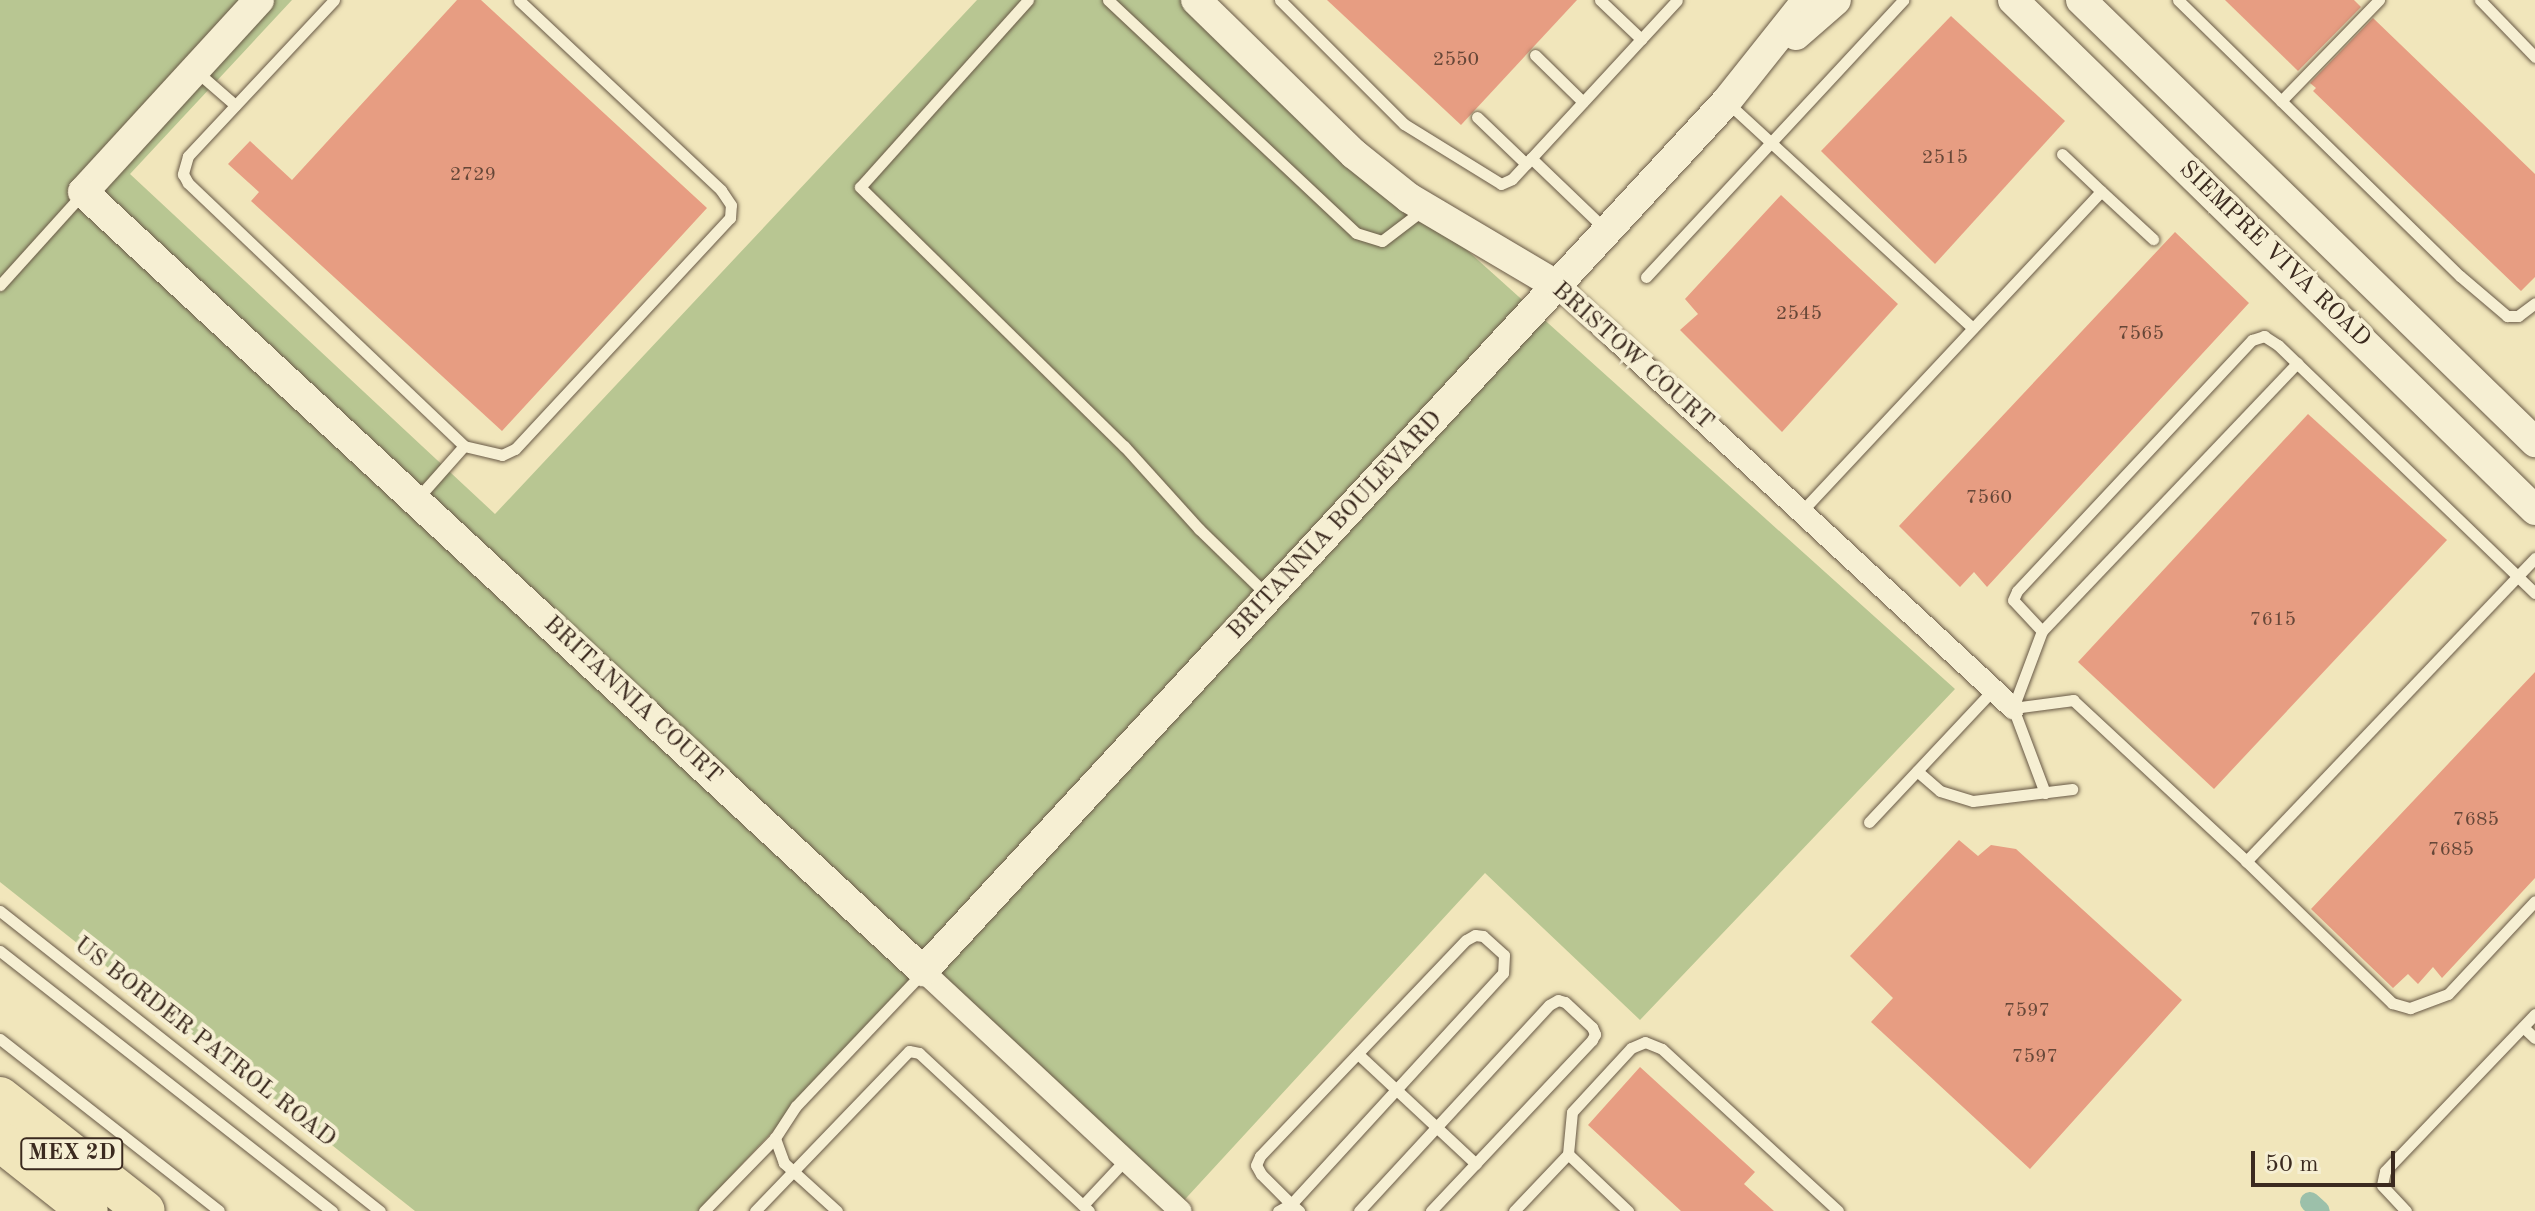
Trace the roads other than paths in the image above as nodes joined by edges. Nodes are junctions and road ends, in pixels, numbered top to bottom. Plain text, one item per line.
1 (259, 0) edge
2 (334, 0) edge
3 (519, 0) edge
4 (1028, 0) edge
5 (1108, 0) edge
6 (1196, 0) edge
7 (1280, 0) edge
8 (1600, 0) edge
9 (1677, 0) edge
10 (1836, 0) edge
11 (1903, 0) edge
12 (2013, 0) edge
13 (2081, 0) edge
14 (2178, 0) edge
15 (2379, 0) edge
16 (2480, 0) edge
17 (1798, 7) edge
18 (1641, 39) junction
19 (1535, 55) dead end
20 (2535, 57) edge
21 (195, 70) junction
22 (1747, 79) junction
23 (2281, 101) junction
24 (1583, 102) junction
25 (1726, 102) junction
26 (235, 105) junction
27 (1477, 117) dead end
28 (1771, 142) junction
29 (2062, 154) dead end
30 (1529, 161) junction
31 (2101, 191) junction
32 (83, 192) junction
33 (1426, 208) junction
34 (1608, 232) junction
35 (2153, 239) dead end
36 (1646, 277) dead end
37 (0, 285) edge
38 (1558, 286) junction
39 (2535, 303) edge
40 (1973, 328) junction
41 (2297, 363) junction
42 (2531, 429) edge
43 (464, 446) junction
44 (416, 501) junction
45 (2535, 510) edge
46 (1801, 512) junction
47 (2535, 558) edge
48 (2517, 576) junction
49 (2535, 593) edge
50 (1270, 597) junction
51 (2042, 631) junction
52 (1993, 690) junction
53 (2013, 708) junction
54 (1917, 771) junction
55 (2072, 789) dead end
56 (2045, 793) junction
57 (1869, 822) dead end
58 (2246, 861) junction
59 (2535, 901) edge
60 (0, 911) edge
61 (0, 951) edge
62 (923, 971) junction
63 (2535, 1014) edge
64 (2523, 1027) junction
65 (2535, 1038) edge
66 (0, 1039) edge
67 (1358, 1054) junction
68 (1396, 1090) junction
69 (0, 1097) edge
70 (1436, 1127) junction
71 (775, 1138) junction
72 (0, 1141) edge
73 (1568, 1154) junction
74 (1125, 1160) junction
75 (1476, 1164) junction
76 (793, 1170) junction
77 (1086, 1208) edge
78 (1293, 1209) edge
79 (88, 1211) edge
80 (145, 1211) edge
81 (219, 1211) edge
82 (332, 1211) edge
83 (380, 1211) edge
84 (704, 1211) edge
85 (755, 1211) edge
86 (837, 1211) edge
87 (1180, 1211) edge
88 (1278, 1211) edge
89 (1359, 1211) edge
90 (1431, 1211) edge
91 (1514, 1211) edge
92 (1628, 1211) edge
93 (1838, 1211) edge
94 (2406, 1211) edge

1 - 21 street
2 - 26 lane
3 - 43 lane
4 - 50 lane
5 - 33 lane
6 - 33 street, BRISTOW COURT
7 - 30 lane
8 - 18 lane
9 - 18 lane
10 - 22 street, BRITANNIA BOULEVARD
11 - 28 lane
12 - 45 street, SIEMPRE VIVA ROAD
13 - 42 street, SIEMPRE VIVA ROAD
14 - 23 lane
15 - 23 lane
16 - 20 lane
17 - 22 street, BRITANNIA BOULEVARD
18 - 24 lane
19 - 24 lane
21 - 26 lane
21 - 32 street
22 - 25 street, BRITANNIA BOULEVARD
23 - 39 lane
24 - 30 lane
25 - 28 lane
25 - 34 street, BRITANNIA BOULEVARD
26 - 43 lane
27 - 30 lane
28 - 36 lane
28 - 40 lane
29 - 31 lane
30 - 34 lane
31 - 35 lane
31 - 40 lane
32 - 37 lane
32 - 44 street, BRITANNIA COURT
33 - 38 street, BRISTOW COURT
34 - 38 street, BRITANNIA BOULEVARD
38 - 46 street, BRISTOW COURT
38 - 50 street, BRITANNIA BOULEVARD
40 - 46 lane
41 - 48 lane
41 - 51 lane
41 - 51 lane
43 - 44 lane
44 - 62 street, BRITANNIA COURT
46 - 52 street, BRISTOW COURT
47 - 48 lane
48 - 49 lane
48 - 58 lane
50 - 62 street, BRITANNIA BOULEVARD
51 - 53 lane
52 - 53 street, BRISTOW COURT
52 - 54 lane
53 - 56 lane
53 - 58 lane
54 - 56 lane
54 - 57 lane
55 - 56 lane
58 - 59 lane
60 - 83 lane, US BORDER PATROL ROAD
61 - 82 lane
62 - 71 lane
62 - 74 street, BRITANNIA COURT
63 - 64 lane
64 - 65 lane
64 - 94 lane
66 - 81 lane
67 - 68 lane
67 - 68 lane
67 - 78 lane
68 - 70 lane
68 - 78 lane
69 - 80 highway, MEX 2D
70 - 75 lane
70 - 75 lane
70 - 89 lane
71 - 76 lane
71 - 84 lane
72 - 79 highway, MEX 2D
73 - 91 lane
73 - 92 lane
73 - 93 lane
74 - 77 lane
74 - 87 street, BRITANNIA COURT
75 - 90 lane
76 - 77 lane
76 - 85 lane
76 - 86 lane
78 - 88 lane

